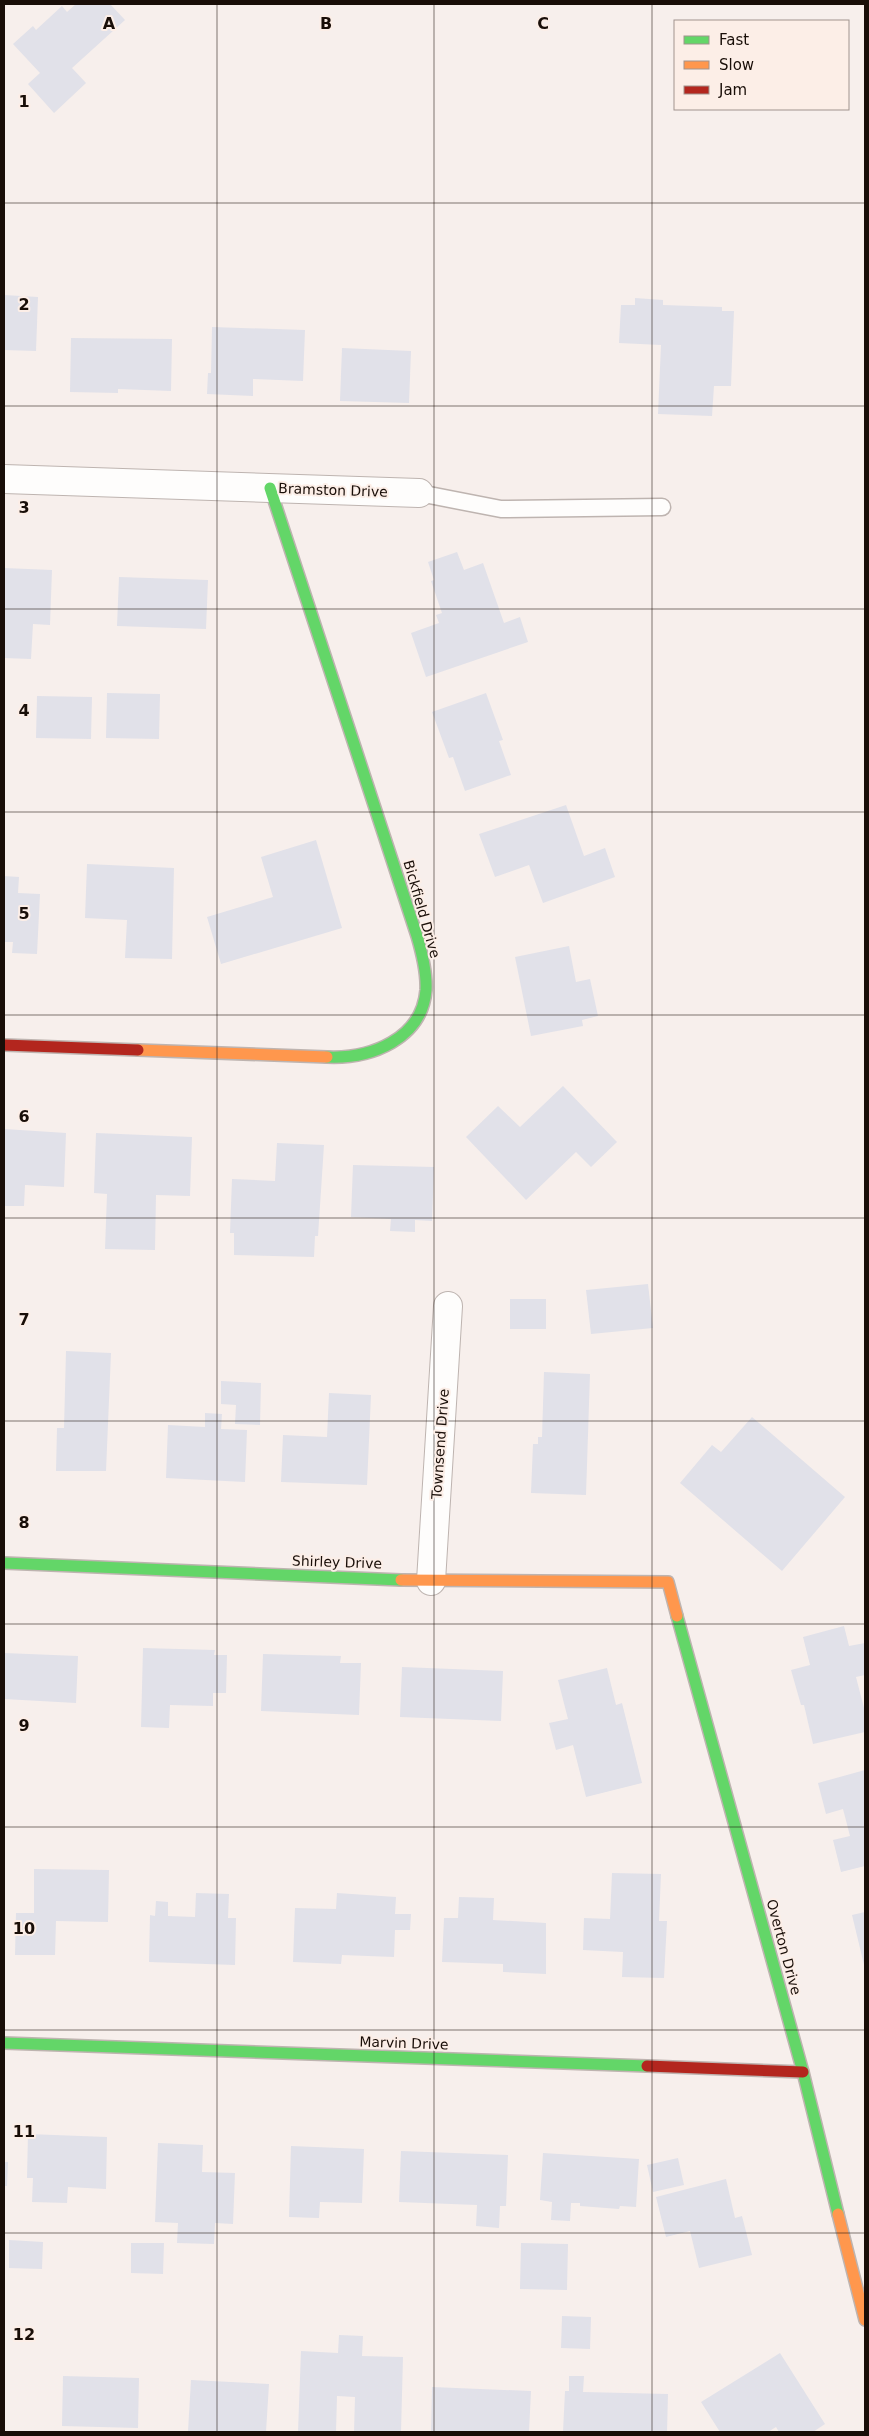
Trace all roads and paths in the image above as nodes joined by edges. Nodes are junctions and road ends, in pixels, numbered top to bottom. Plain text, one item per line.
1 (4, 479) edge
2 (270, 488) junction
3 (419, 493) joint
4 (662, 507) dead end
5 (4, 1045) edge
6 (448, 1306) dead end
7 (4, 1563) edge
8 (431, 1581) junction
9 (668, 1582) joint
10 (4, 2044) edge
11 (803, 2072) junction
12 (862, 2294) edge
13 (865, 2320) edge

1 - 2 street, Bramston Drive
2 - 3 street, Bramston Drive
2 - 5 street, Bickfield Drive
3 - 4 lane, Bramston Drive
6 - 8 street, Townsend Drive
7 - 8 street, Shirley Drive
8 - 9 street, Shirley Drive
9 - 11 street, Overton Drive
10 - 11 street, Marvin Drive
11 - 12 street, Overton Drive
12 - 13 street, Overton Drive

